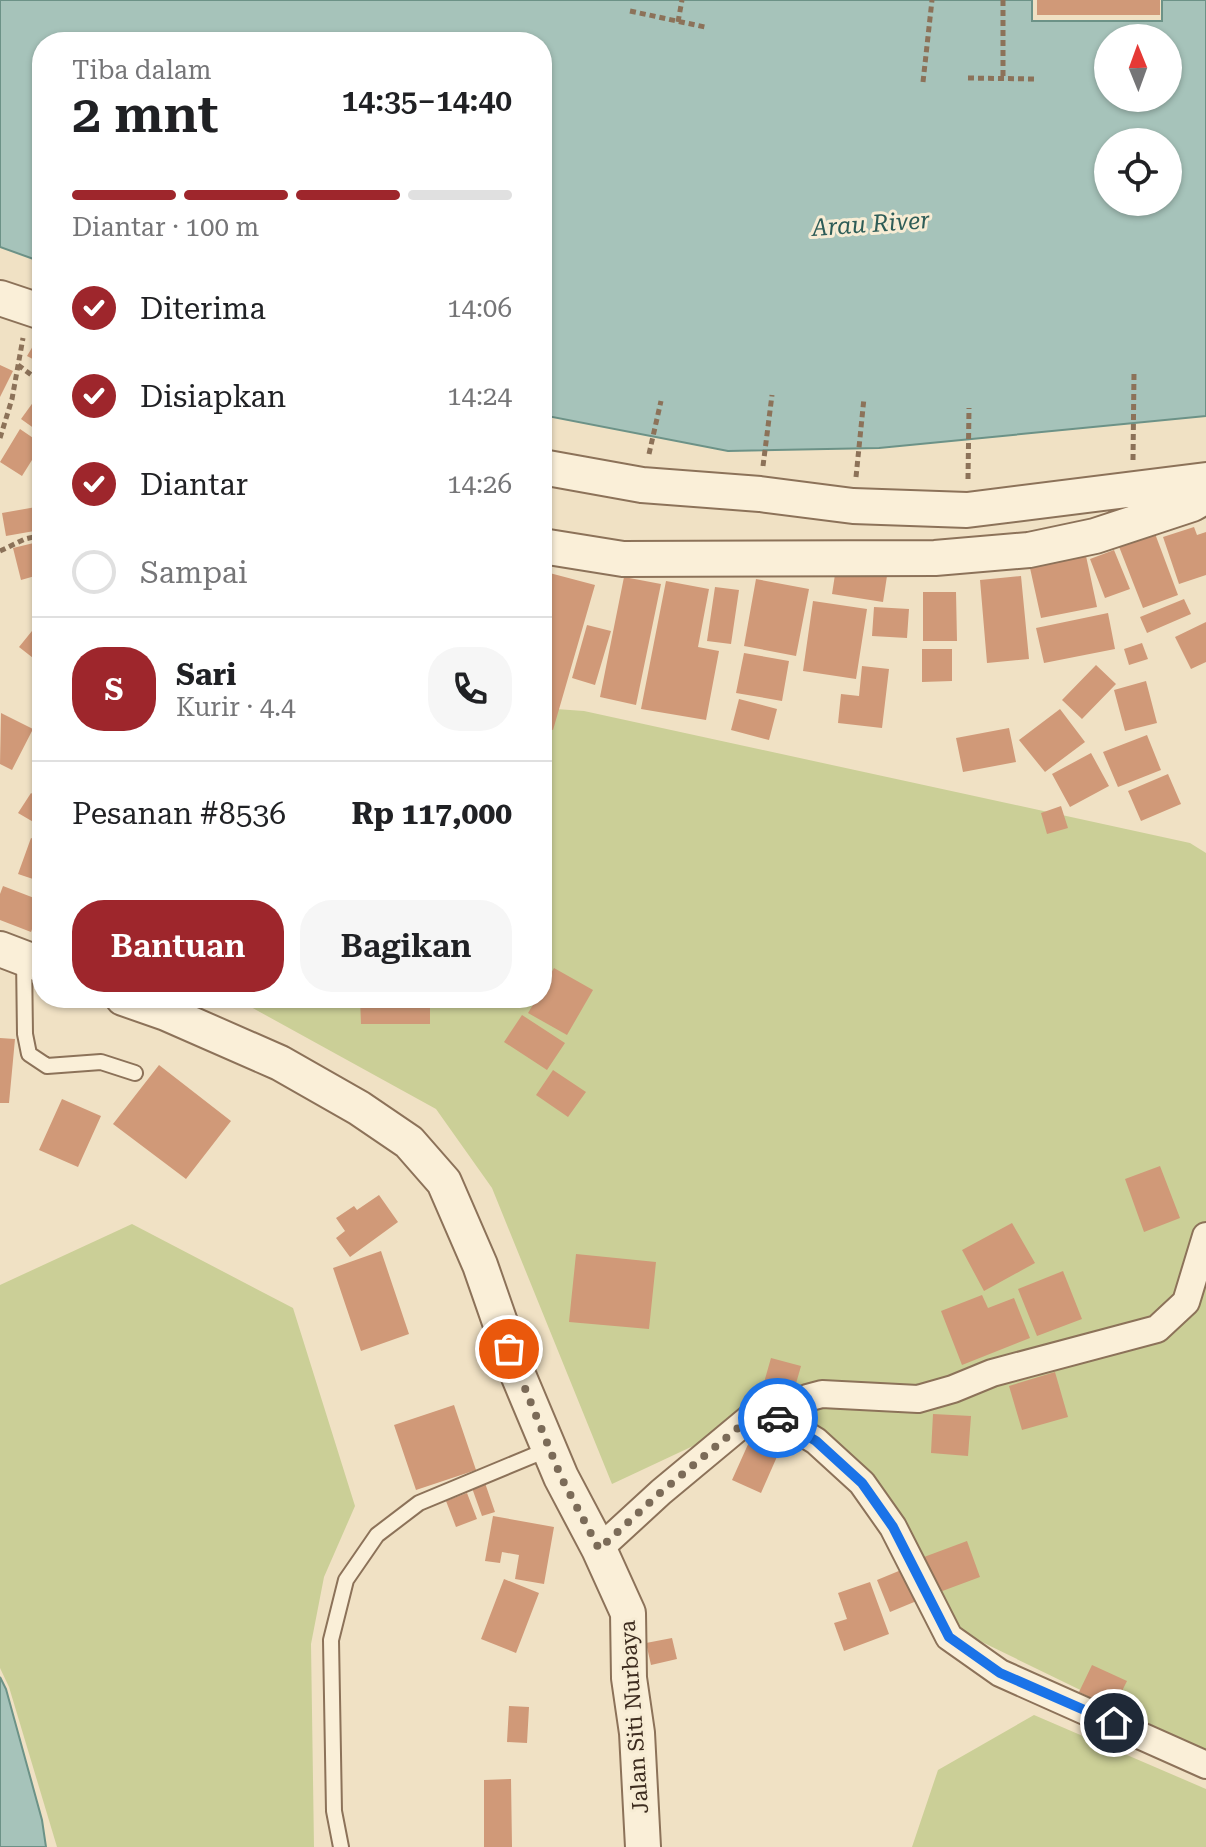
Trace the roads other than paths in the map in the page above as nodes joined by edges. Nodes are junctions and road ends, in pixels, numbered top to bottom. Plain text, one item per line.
1 (552, 469) edge
2 (1206, 480) edge
3 (1206, 496) edge
4 (552, 548) edge
5 (22, 957) edge
6 (174, 1008) edge
7 (135, 1073) dead end
8 (1206, 1236) edge
9 (783, 1421) junction
10 (549, 1449) junction
11 (599, 1549) junction
12 (1206, 1765) edge
13 (341, 1847) edge
14 (643, 1847) edge

1 - 2 street
3 - 4 street
5 - 7 lane
6 - 10 street, Jalan Siti Nurbaya
8 - 9 street
9 - 11 street
9 - 12 street
10 - 11 street, Jalan Siti Nurbaya
10 - 13 lane
11 - 14 street, Jalan Siti Nurbaya

